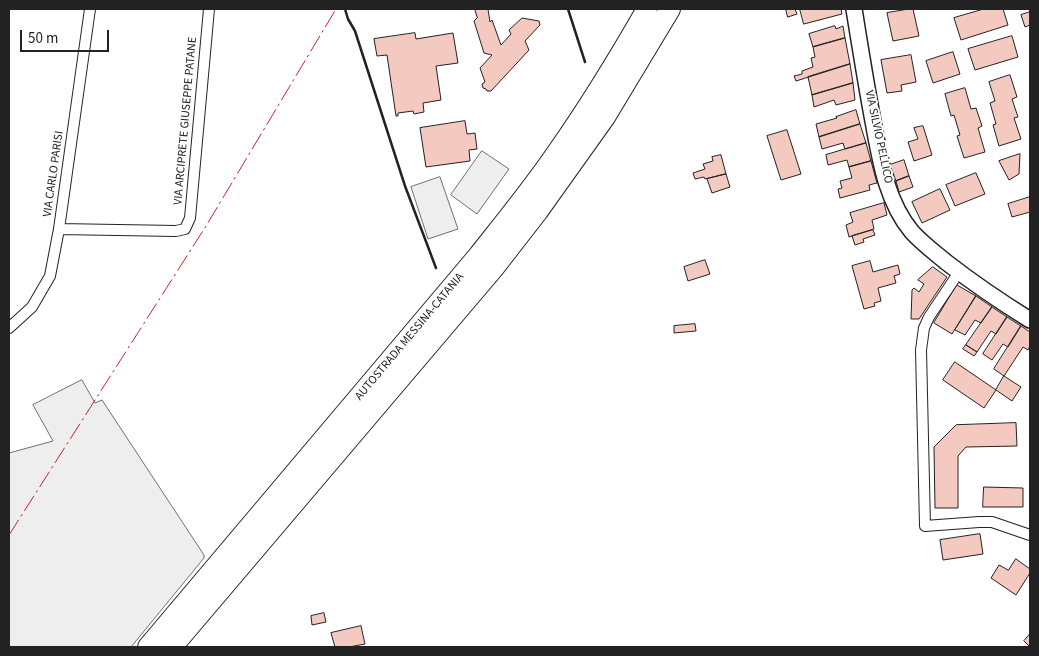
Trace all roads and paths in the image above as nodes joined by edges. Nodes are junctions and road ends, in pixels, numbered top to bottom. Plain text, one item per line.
1 (90, 9) edge
2 (209, 9) edge
3 (647, 9) edge
4 (670, 9) edge
5 (854, 9) edge
6 (59, 229) junction
7 (959, 272) junction
8 (1030, 320) edge
9 (9, 328) edge
10 (1030, 534) edge
11 (148, 647) edge
12 (172, 647) edge

1 - 6 street, VIA CARLO PARISI
2 - 6 street, VIA ARCIPRETE GIUSEPPE PATANE
3 - 11 highway, AUTOSTRADA MESSINA-CATANIA
4 - 12 highway, AUTOSTRADA MESSINA-CATANIA
5 - 7 street, VIA SILVIO PELLICO
6 - 9 street, VIA CARLO PARISI
7 - 8 street, VIA SILVIO PELLICO
7 - 10 street

